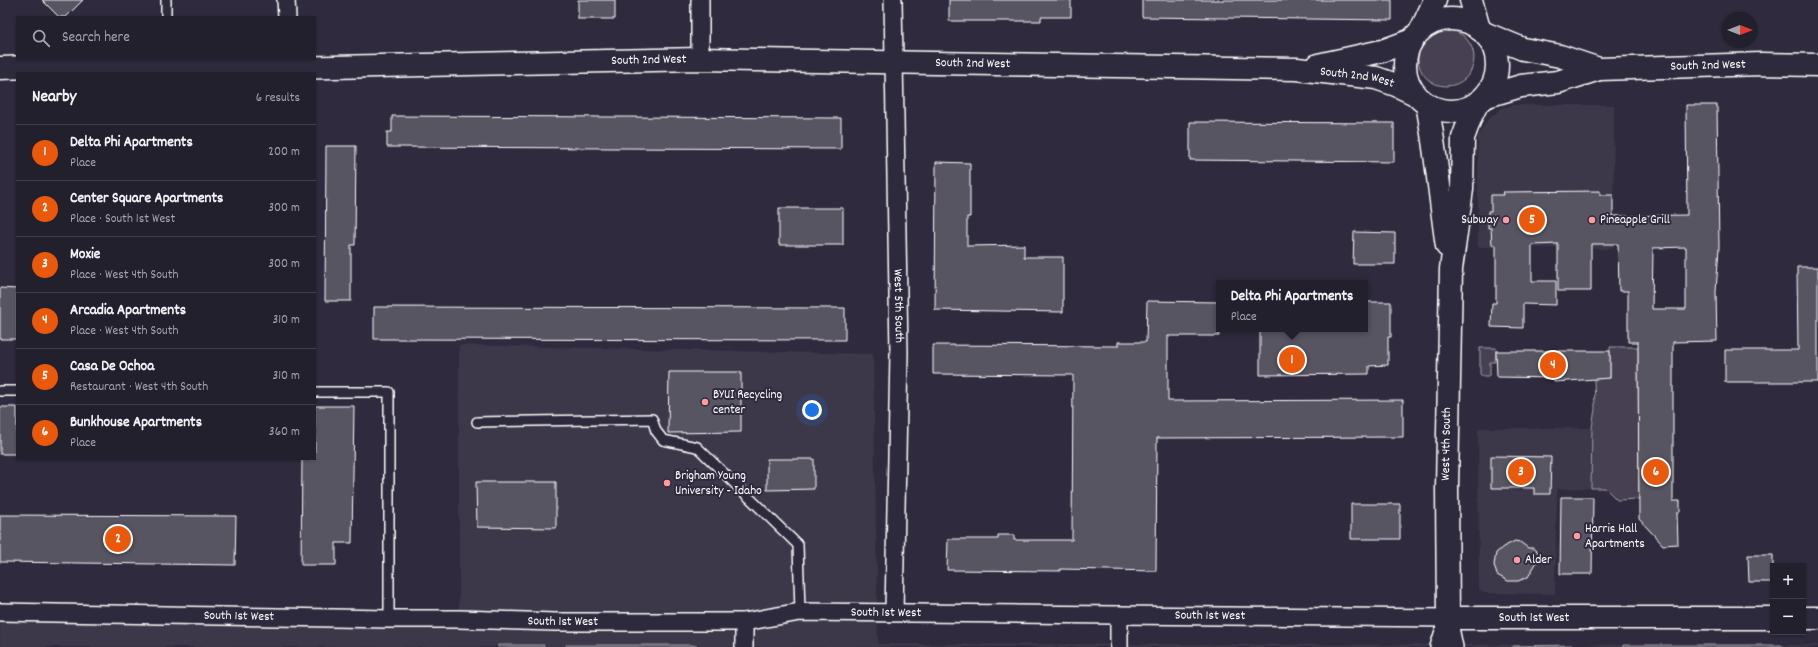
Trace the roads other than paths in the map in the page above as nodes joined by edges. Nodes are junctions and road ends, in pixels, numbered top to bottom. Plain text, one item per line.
1 (166, 0) edge
2 (286, 0) edge
3 (700, 0) edge
4 (892, 0) edge
5 (1435, 0) edge
6 (1471, 0) edge
7 (166, 16) edge
8 (287, 16) edge
9 (1481, 31) junction
10 (1416, 35) junction
11 (700, 59) junction
12 (893, 62) junction
13 (166, 63) edge
14 (287, 63) edge
15 (1818, 65) edge
16 (0, 68) edge
17 (1297, 69) junction
18 (1599, 69) junction
19 (1421, 99) junction
20 (1481, 99) junction
21 (1451, 269) junction
22 (0, 391) edge
23 (16, 391) edge
24 (316, 392) edge
25 (477, 422) dead end
26 (0, 612) edge
27 (800, 612) junction
28 (894, 612) junction
29 (1119, 615) junction
30 (1448, 618) junction
31 (1770, 618) edge
32 (1806, 618) edge
33 (1818, 618) edge
34 (389, 619) junction
35 (744, 622) junction
36 (744, 647) edge
37 (1119, 647) edge
38 (1439, 647) edge
39 (1454, 647) edge

1 - 7 lane
2 - 8 street
3 - 11 street
4 - 12 street, West 5th South
5 - 10 main road
6 - 9 main road
9 - 10 main road
9 - 18 main road, South 2nd West
9 - 20 main road
10 - 17 main road, South 2nd West
10 - 19 main road
11 - 12 main road, South 2nd West
11 - 14 main road, South 2nd West
12 - 17 main road, South 2nd West
12 - 28 street, West 5th South
13 - 14 main road, South 2nd West
13 - 16 main road, South 2nd West
15 - 18 main road, South 2nd West
17 - 19 main road, South 2nd West
18 - 20 main road, South 2nd West
19 - 20 main road
19 - 21 main road, West 4th South
20 - 21 main road, West 4th South
21 - 30 main road, West 4th South
22 - 23 lane
24 - 34 lane
25 - 27 lane
26 - 34 street, South 1st West
27 - 28 street, South 1st West
27 - 35 street, South 1st West
28 - 29 street, South 1st West
29 - 30 street, South 1st West
29 - 37 street
30 - 31 main road, South 1st West
30 - 38 street
30 - 39 street
32 - 33 main road
34 - 35 street, South 1st West
35 - 36 street

